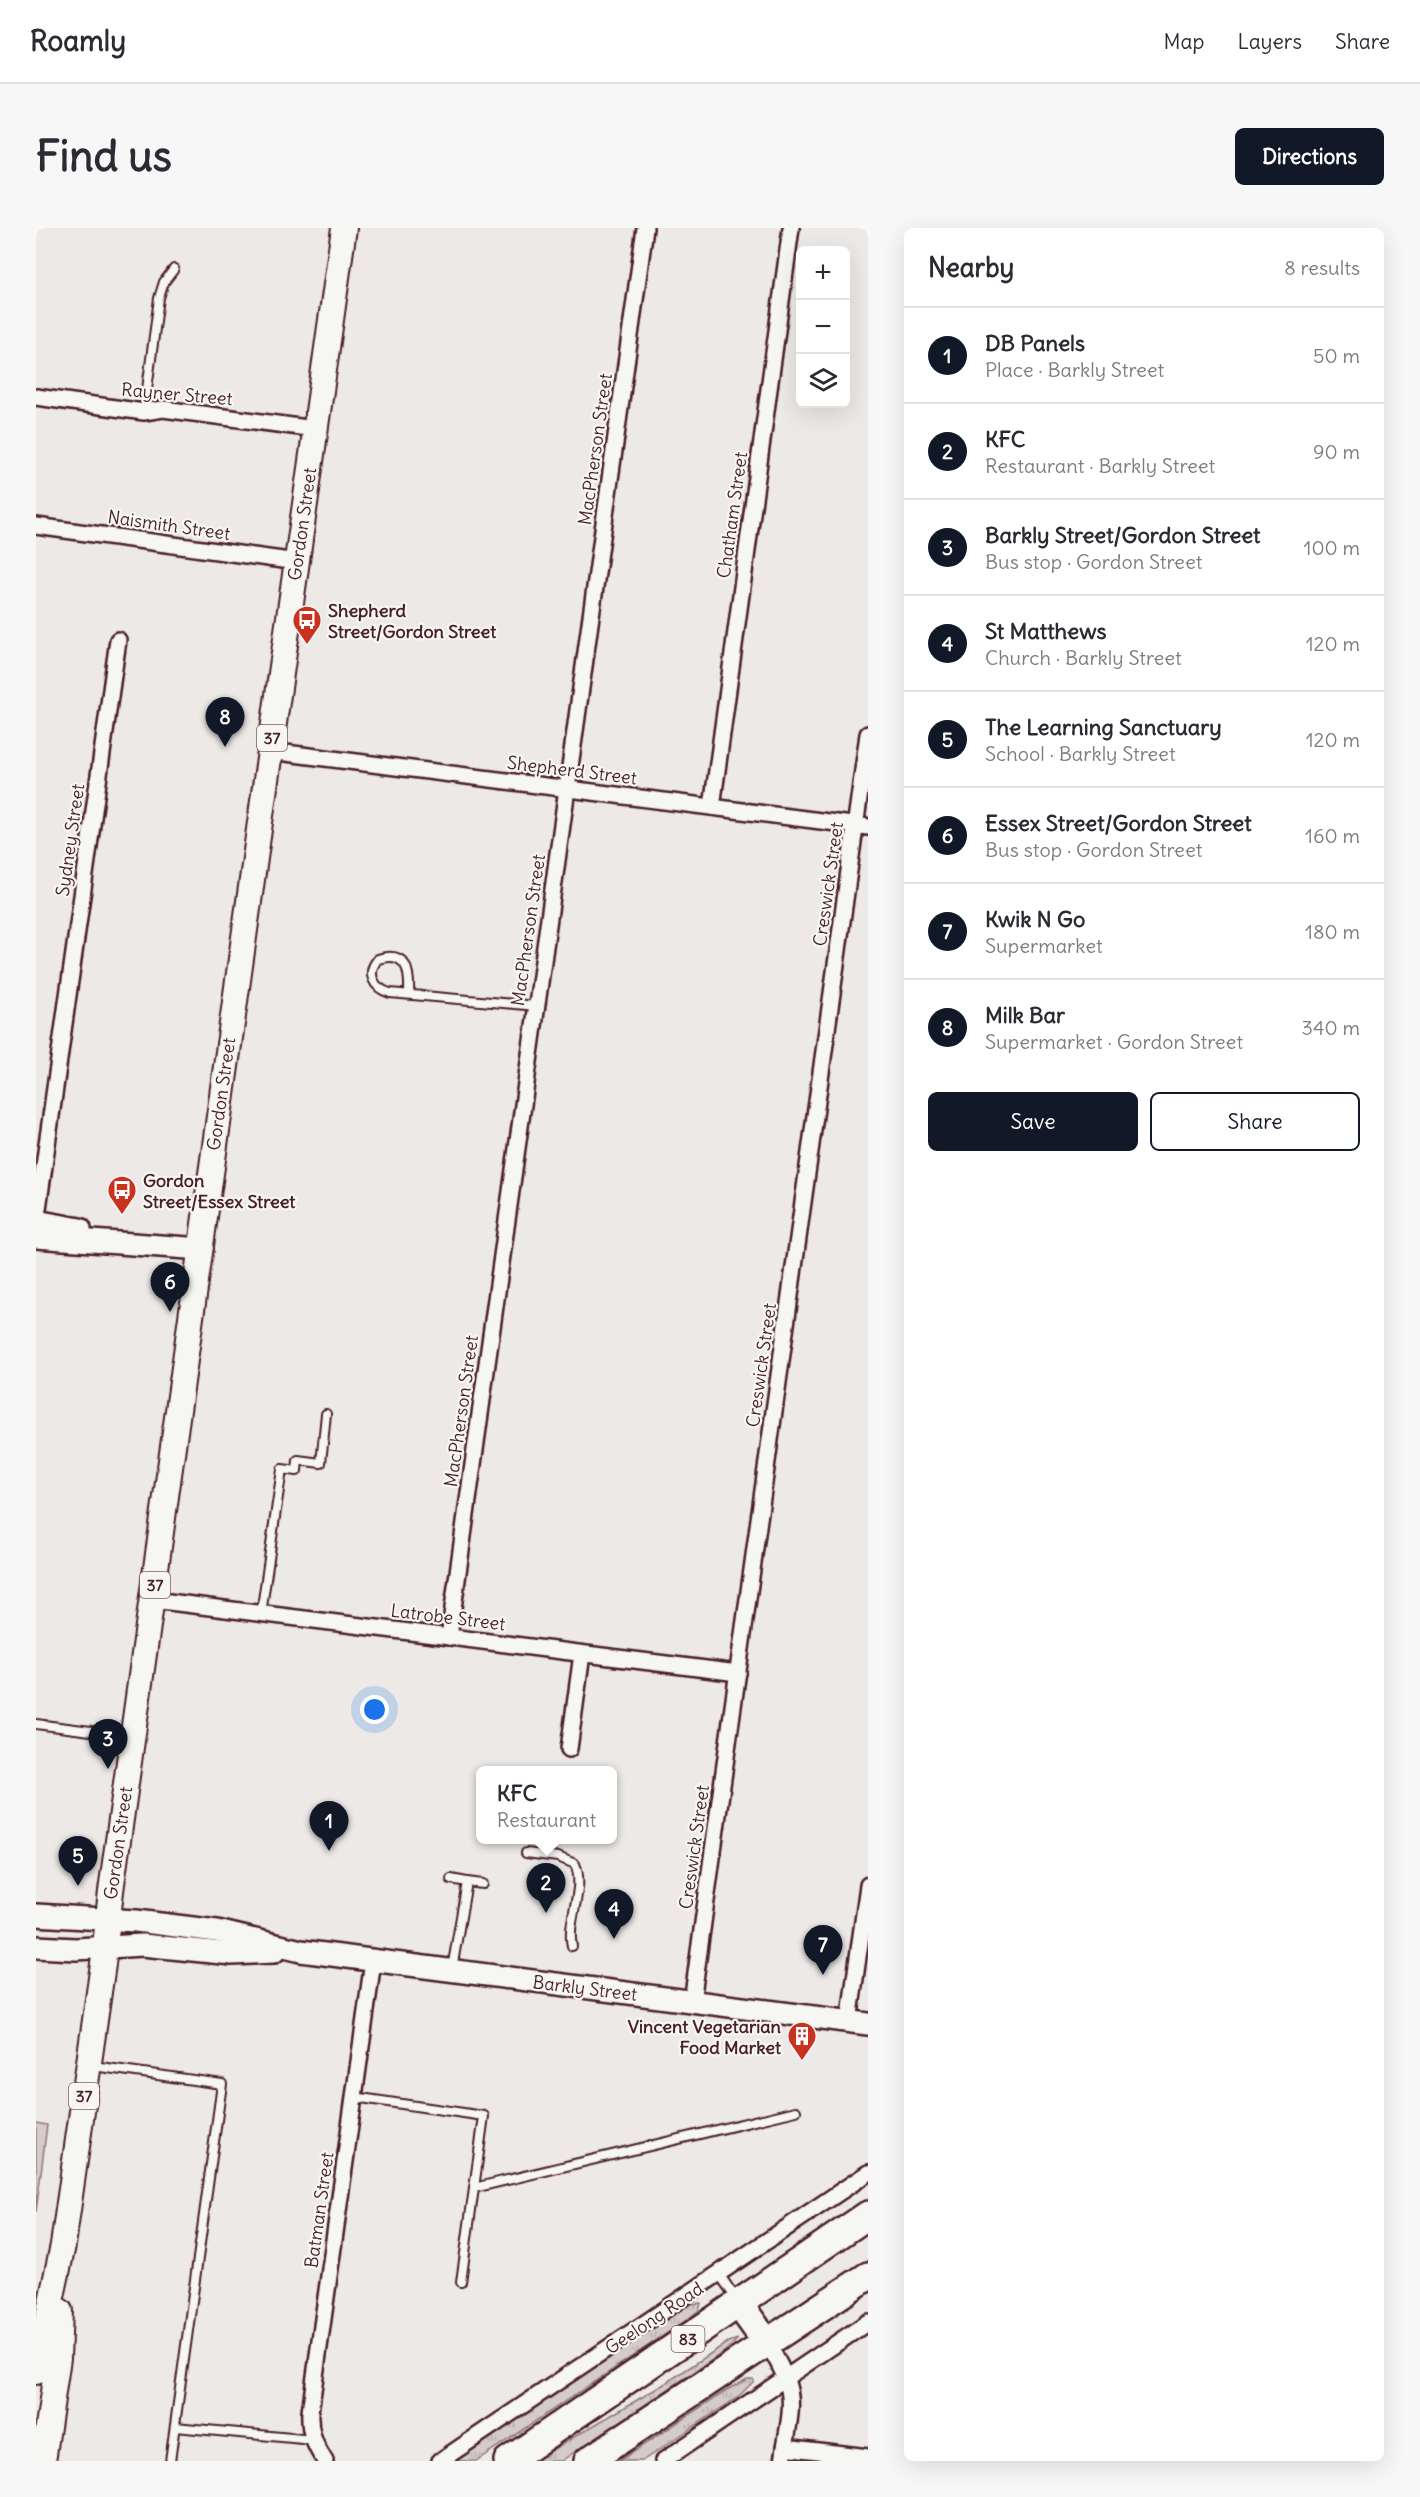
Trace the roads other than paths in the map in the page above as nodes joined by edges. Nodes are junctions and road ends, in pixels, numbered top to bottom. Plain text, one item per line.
1 (344, 228) edge
2 (645, 228) edge
3 (791, 228) edge
4 (174, 269) dead end
5 (36, 397) edge
6 (144, 412) junction
7 (315, 429) junction
8 (36, 526) edge
9 (297, 562) junction
10 (118, 640) dead end
11 (868, 734) edge
12 (270, 751) junction
13 (567, 789) junction
14 (712, 807) junction
15 (862, 826) edge
16 (409, 994) junction
17 (537, 1006) junction
18 (36, 1222) edge
19 (36, 1237) edge
20 (169, 1245) junction
21 (202, 1249) junction
22 (326, 1414) dead end
23 (153, 1600) junction
24 (261, 1614) junction
25 (449, 1637) junction
26 (582, 1654) junction
27 (738, 1673) junction
28 (36, 1724) edge
29 (133, 1737) junction
30 (569, 1749) dead end
31 (526, 1853) dead end
32 (451, 1879) dead end
33 (467, 1882) junction
34 (483, 1884) dead end
35 (868, 1886) edge
36 (36, 1915) edge
37 (108, 1920) junction
38 (572, 1946) dead end
39 (36, 1947) edge
40 (105, 1947) junction
41 (301, 1952) junction
42 (373, 1961) junction
43 (452, 1971) junction
44 (692, 2002) junction
45 (859, 2023) edge
46 (88, 2065) junction
47 (354, 2097) junction
48 (796, 2111) dead end
49 (868, 2173) edge
50 (474, 2188) junction
51 (868, 2215) edge
52 (63, 2245) junction
53 (719, 2274) junction
54 (868, 2276) edge
55 (461, 2282) dead end
56 (739, 2304) junction
57 (868, 2322) edge
58 (767, 2343) junction
59 (36, 2372) edge
60 (786, 2376) junction
61 (175, 2427) junction
62 (313, 2440) junction
63 (784, 2454) edge
64 (868, 2457) edge
65 (43, 2461) edge
66 (170, 2461) edge
67 (325, 2461) edge
68 (440, 2461) edge
69 (508, 2461) edge
70 (588, 2461) edge
71 (663, 2461) edge

1 - 7 main road, Gordon Street / 37
2 - 13 street, MacPherson Street
3 - 14 street, Chatham Street
4 - 6 lane
5 - 6 street, Rayner Street
6 - 7 street, Rayner Street
7 - 9 main road, Gordon Street / 37
8 - 9 street, Naismith Street
9 - 12 main road, Gordon Street / 37
10 - 18 street, Sydney Street
11 - 15 street, Creswick Street
12 - 13 street, Shepherd Street
12 - 21 main road, Gordon Street / 37
13 - 14 street, Shepherd Street
13 - 17 street, MacPherson Street
14 - 15 street, Shepherd Street
15 - 27 street, Creswick Street
16 - 16 lane
16 - 17 lane
17 - 25 street, MacPherson Street
18 - 20 street
19 - 20 street
20 - 21 street
21 - 23 main road, Gordon Street / 37
22 - 24 lane
23 - 24 street, Latrobe Street
23 - 29 main road, Gordon Street / 37
24 - 25 street, Latrobe Street
25 - 26 street, Latrobe Street
26 - 27 street, Latrobe Street
26 - 30 street
27 - 44 street, Creswick Street
28 - 29 lane
29 - 37 main road, Gordon Street / 37
31 - 38 lane
32 - 33 lane
33 - 34 lane
33 - 43 lane
35 - 45 street
36 - 37 street, Barkly Street
37 - 40 main road, Gordon Street / 37
37 - 41 street, Barkly Street
39 - 40 street, Barkly Street
40 - 41 street, Barkly Street
40 - 46 main road, Gordon Street / 37
41 - 42 street, Barkly Street
42 - 43 street, Barkly Street
42 - 47 street, Batman Street
43 - 44 street, Barkly Street
44 - 45 street, Barkly Street
46 - 52 main road, Gordon Street / 37
46 - 61 lane
47 - 50 lane
47 - 62 street, Batman Street
48 - 50 lane
49 - 53 street, Geelong Road
50 - 55 lane
51 - 56 highway, Geelong Road / 83
52 - 59 main road, Gordon Street / 37
52 - 65 main road, Gordon Street / 37
53 - 56 lane
53 - 68 street, Geelong Road
54 - 58 highway, 83
56 - 58 highway
56 - 69 highway, Geelong Road / 83
57 - 60 street
58 - 60 street
58 - 70 highway, 83
60 - 63 street
60 - 71 street
61 - 62 lane
61 - 66 lane
62 - 67 street, Batman Street
63 - 64 street

